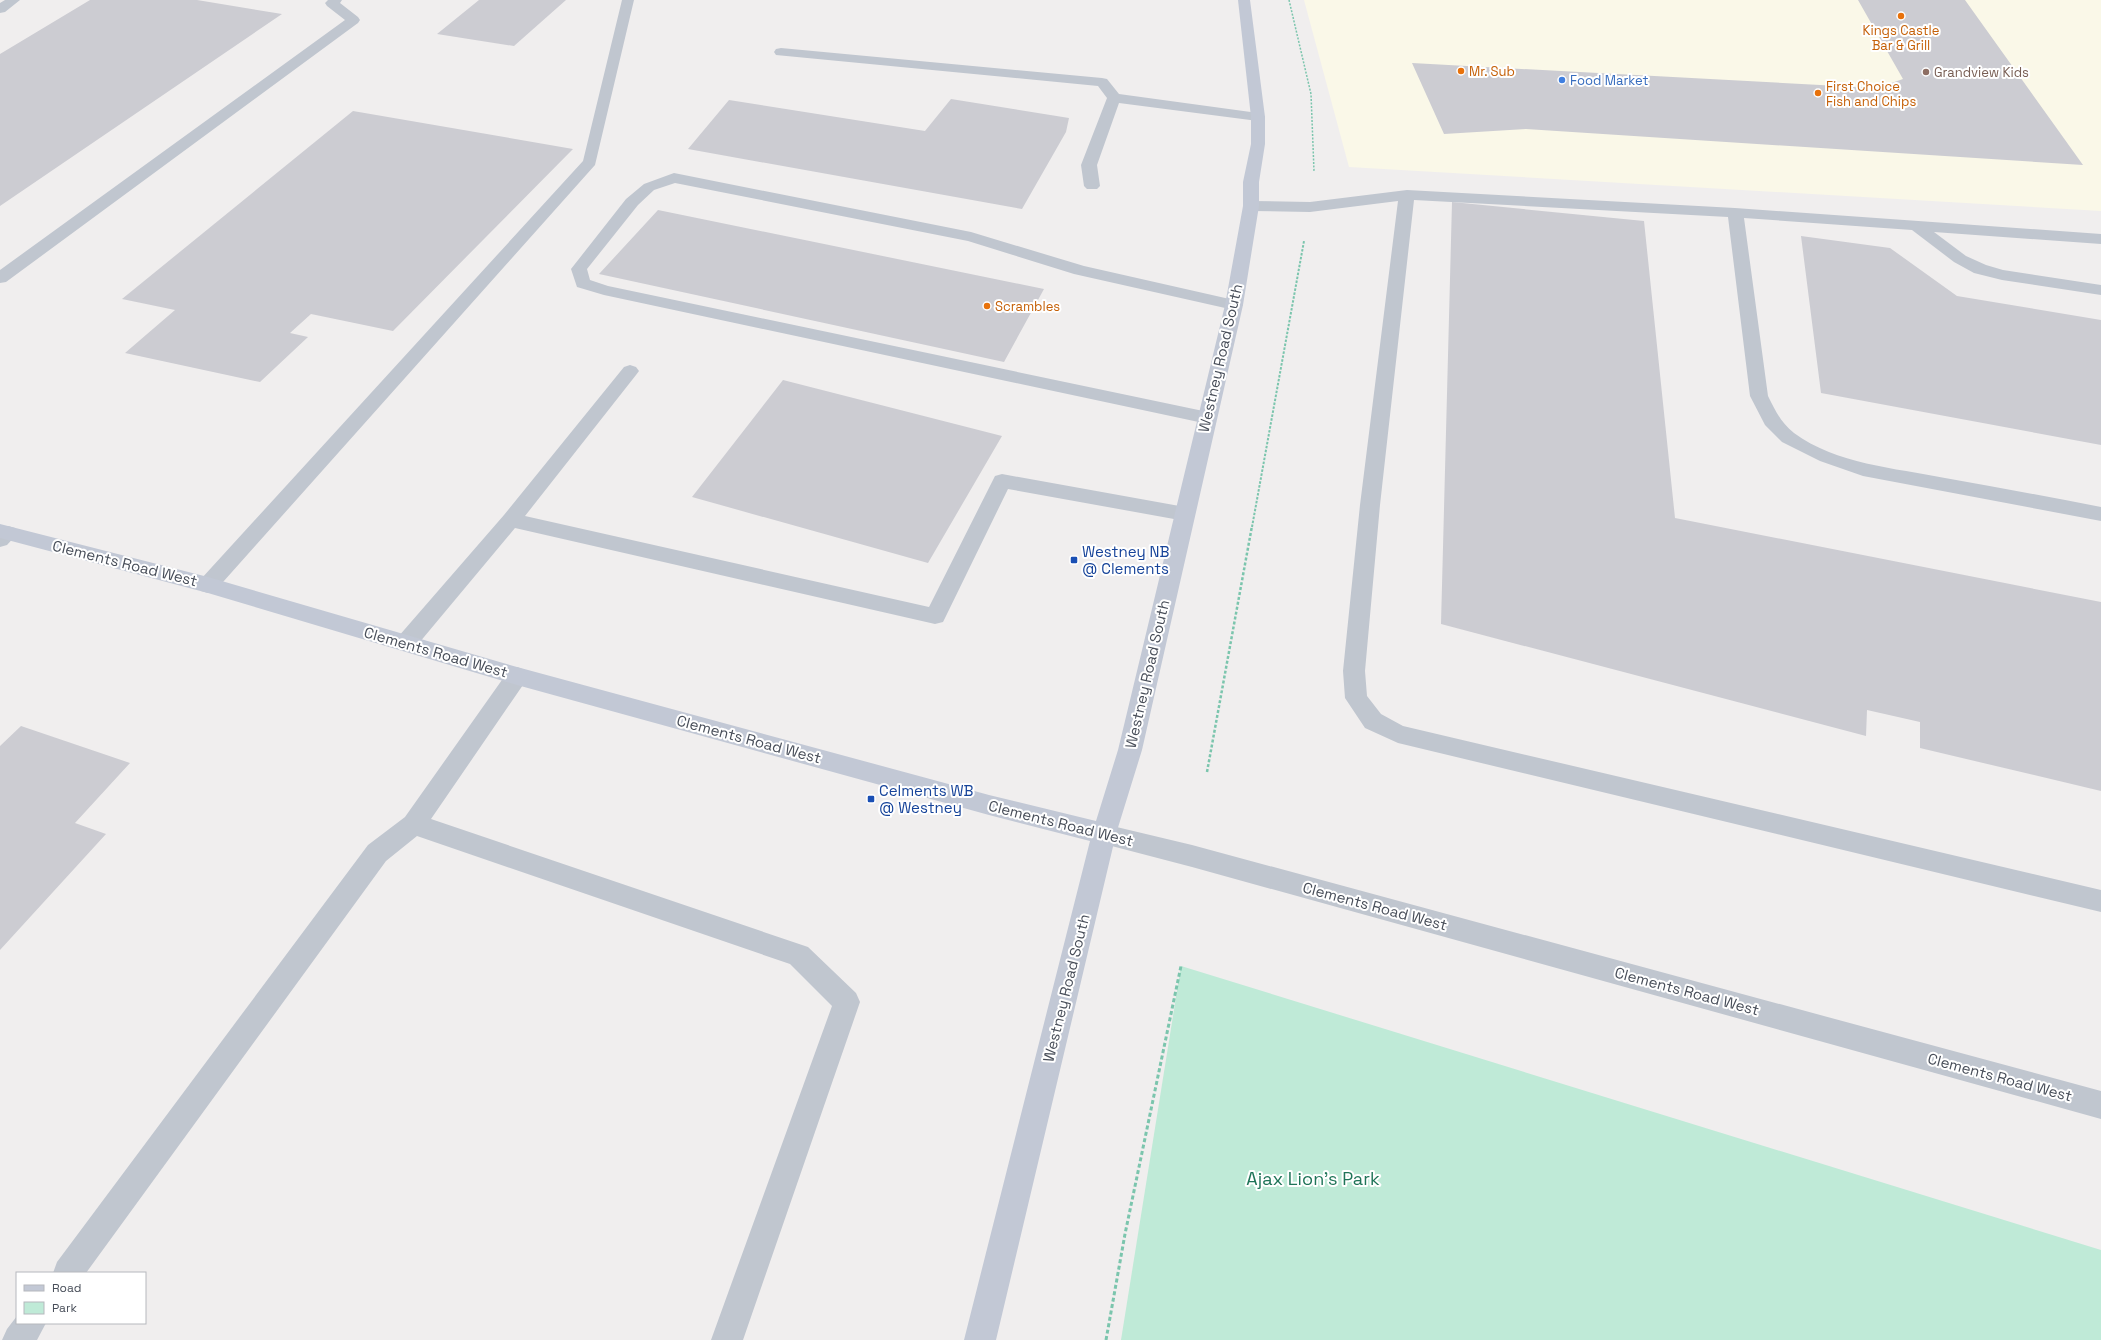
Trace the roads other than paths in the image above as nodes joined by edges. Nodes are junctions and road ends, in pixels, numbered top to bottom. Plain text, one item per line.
1 (14, 0) edge
2 (336, 0) edge
3 (628, 0) edge
4 (1244, 0) edge
5 (0, 10) edge
6 (781, 52) dead end
7 (1114, 98) junction
8 (1258, 117) junction
9 (1092, 186) dead end
10 (1407, 195) junction
11 (1251, 206) junction
12 (1735, 213) junction
13 (1916, 226) junction
14 (2101, 239) edge
15 (0, 278) edge
16 (2101, 290) edge
17 (1234, 305) junction
18 (630, 371) dead end
19 (1208, 418) junction
20 (1185, 514) junction
21 (2101, 514) edge
22 (511, 520) junction
23 (3, 535) edge
24 (208, 585) junction
25 (406, 644) junction
26 (517, 676) junction
27 (414, 824) junction
28 (1104, 834) junction
29 (2101, 901) edge
30 (2101, 1104) edge
31 (69, 1272) edge
32 (30, 1324) edge
33 (18, 1340) edge
34 (727, 1340) edge
35 (980, 1340) edge

1 - 5 street
2 - 15 street
3 - 24 street
4 - 8 main road, Westney Road South
6 - 7 street
7 - 8 street
7 - 9 street
8 - 11 main road, Westney Road South
10 - 11 street
10 - 12 street
10 - 29 street
11 - 17 main road, Westney Road South
12 - 13 street
12 - 21 street
13 - 14 street
13 - 16 street
17 - 19 main road, Westney Road South
17 - 19 street
18 - 22 street
19 - 20 main road, Westney Road South
20 - 22 street
20 - 28 main road, Westney Road South
22 - 25 street
23 - 24 main road, Clements Road West
24 - 25 main road, Clements Road West
25 - 26 main road, Clements Road West
26 - 27 street
26 - 28 main road, Clements Road West
27 - 31 street
27 - 34 street
28 - 30 street, Clements Road West
28 - 35 main road, Westney Road South
32 - 33 street

